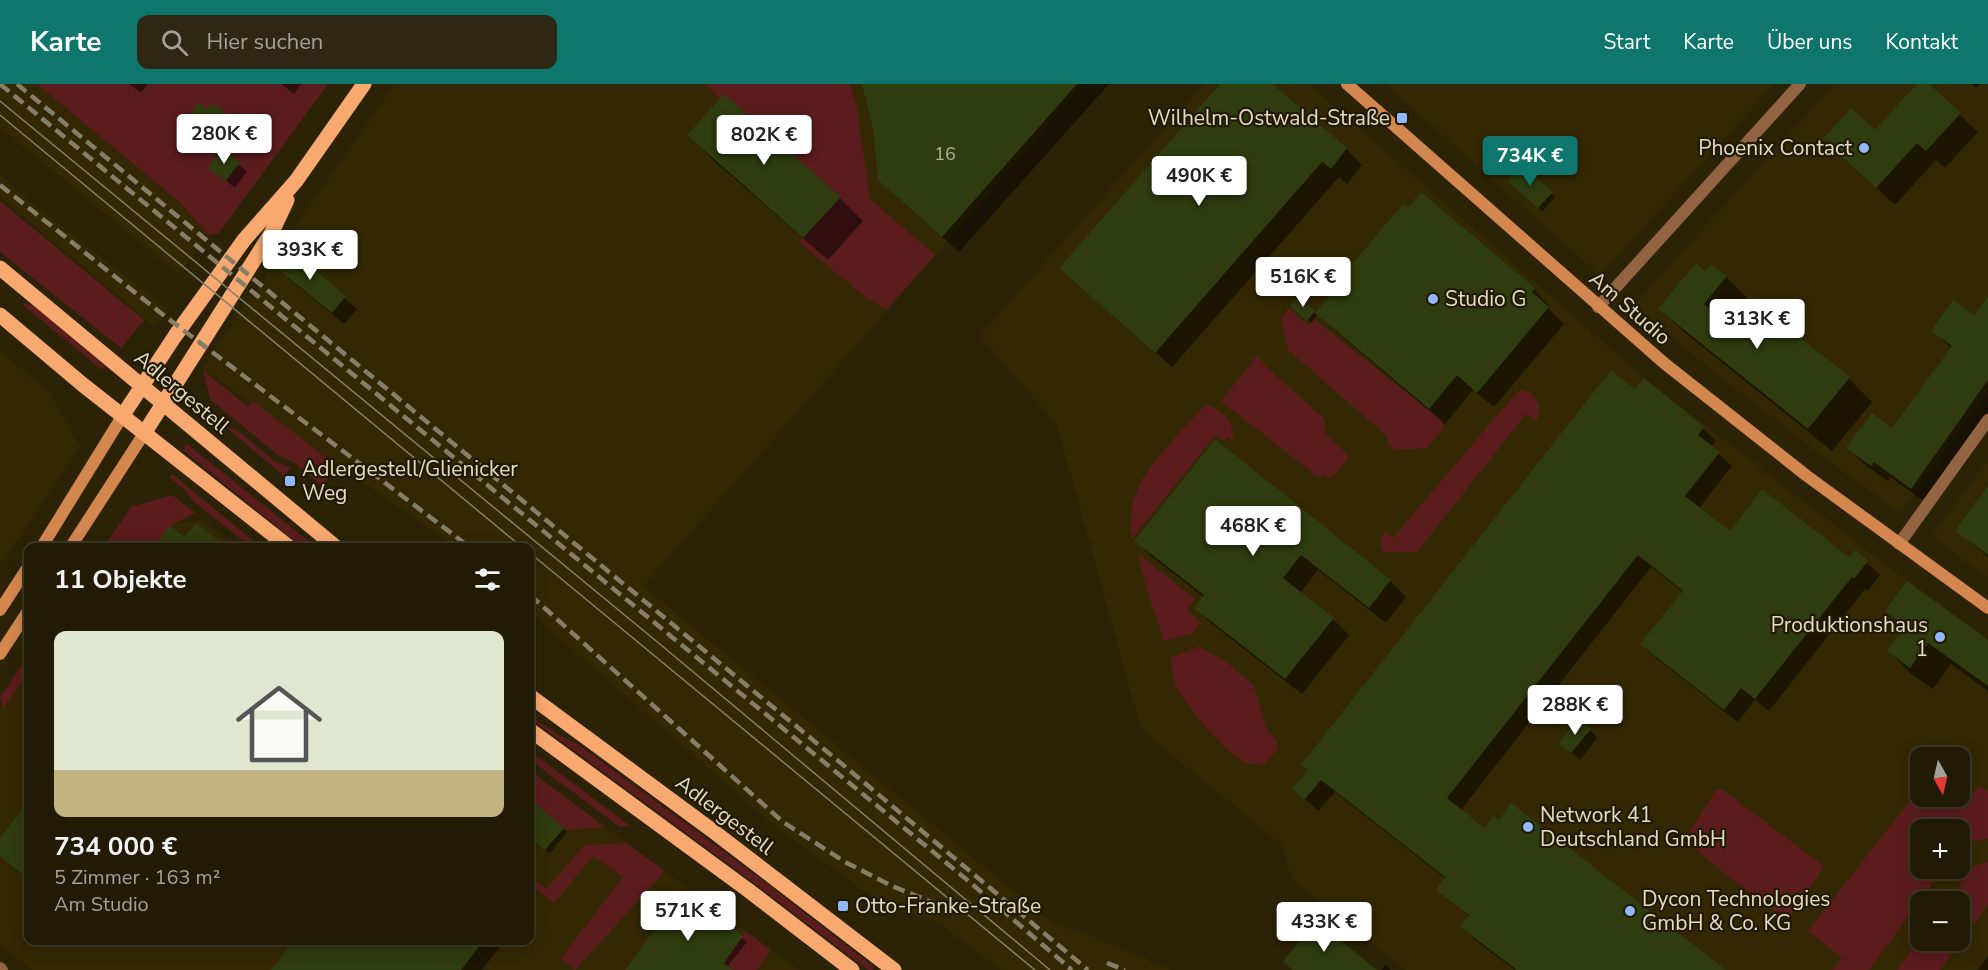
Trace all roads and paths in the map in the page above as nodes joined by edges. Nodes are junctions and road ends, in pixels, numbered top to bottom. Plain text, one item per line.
1 (364, 84) edge
2 (1347, 84) edge
3 (1800, 84) edge
4 (296, 181) junction
5 (0, 268) edge
6 (1598, 307) junction
7 (0, 315) edge
8 (142, 386) junction
9 (163, 404) junction
10 (123, 415) junction
11 (1988, 420) edge
12 (145, 432) junction
13 (44, 543) edge
14 (73, 543) edge
15 (284, 543) edge
16 (331, 543) edge
17 (1899, 544) junction
18 (24, 573) edge
19 (1988, 608) edge
20 (0, 610) edge
21 (24, 617) edge
22 (0, 654) edge
23 (534, 699) edge
24 (534, 733) edge
25 (852, 970) edge
26 (894, 970) edge

1 - 4 main road
2 - 6 street, Am Studio
3 - 6 street
4 - 8 main road
4 - 9 main road
5 - 8 main road, Adlergestell
6 - 17 street, Am Studio
7 - 10 main road
8 - 9 main road, Adlergestell
8 - 10 main road
9 - 12 main road
9 - 16 main road, Adlergestell
10 - 12 main road
10 - 13 street
11 - 17 street
12 - 14 street
12 - 15 main road
17 - 19 street, Am Studio
18 - 20 street
21 - 22 street
23 - 26 main road, Adlergestell
24 - 25 main road

